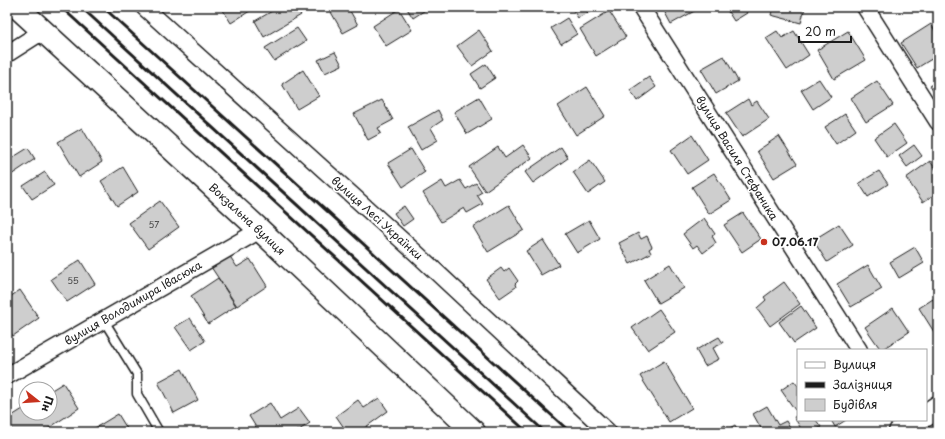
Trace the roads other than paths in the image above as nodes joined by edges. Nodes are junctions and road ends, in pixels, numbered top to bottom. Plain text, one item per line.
1 (17, 7) edge
2 (144, 7) edge
3 (641, 7) edge
4 (865, 7) edge
5 (43, 31) junction
6 (7, 54) edge
7 (938, 122) edge
8 (260, 230) junction
9 (103, 320) junction
10 (858, 349) edge
11 (7, 376) edge
12 (938, 407) edge
13 (927, 414) edge
14 (159, 432) edge
15 (474, 432) edge
16 (608, 432) edge

1 - 5 street, Вокзальна вулиця
2 - 16 street, вулиця Лесі Українки
3 - 10 street, вулиця Василя Стефаника
4 - 7 street
5 - 6 street
5 - 8 street, Вокзальна вулиця
8 - 9 street, вулиця Володимира Івасюка
8 - 15 street, Вокзальна вулиця
9 - 11 street, вулиця Володимира Івасюка
9 - 14 lane
12 - 13 street

